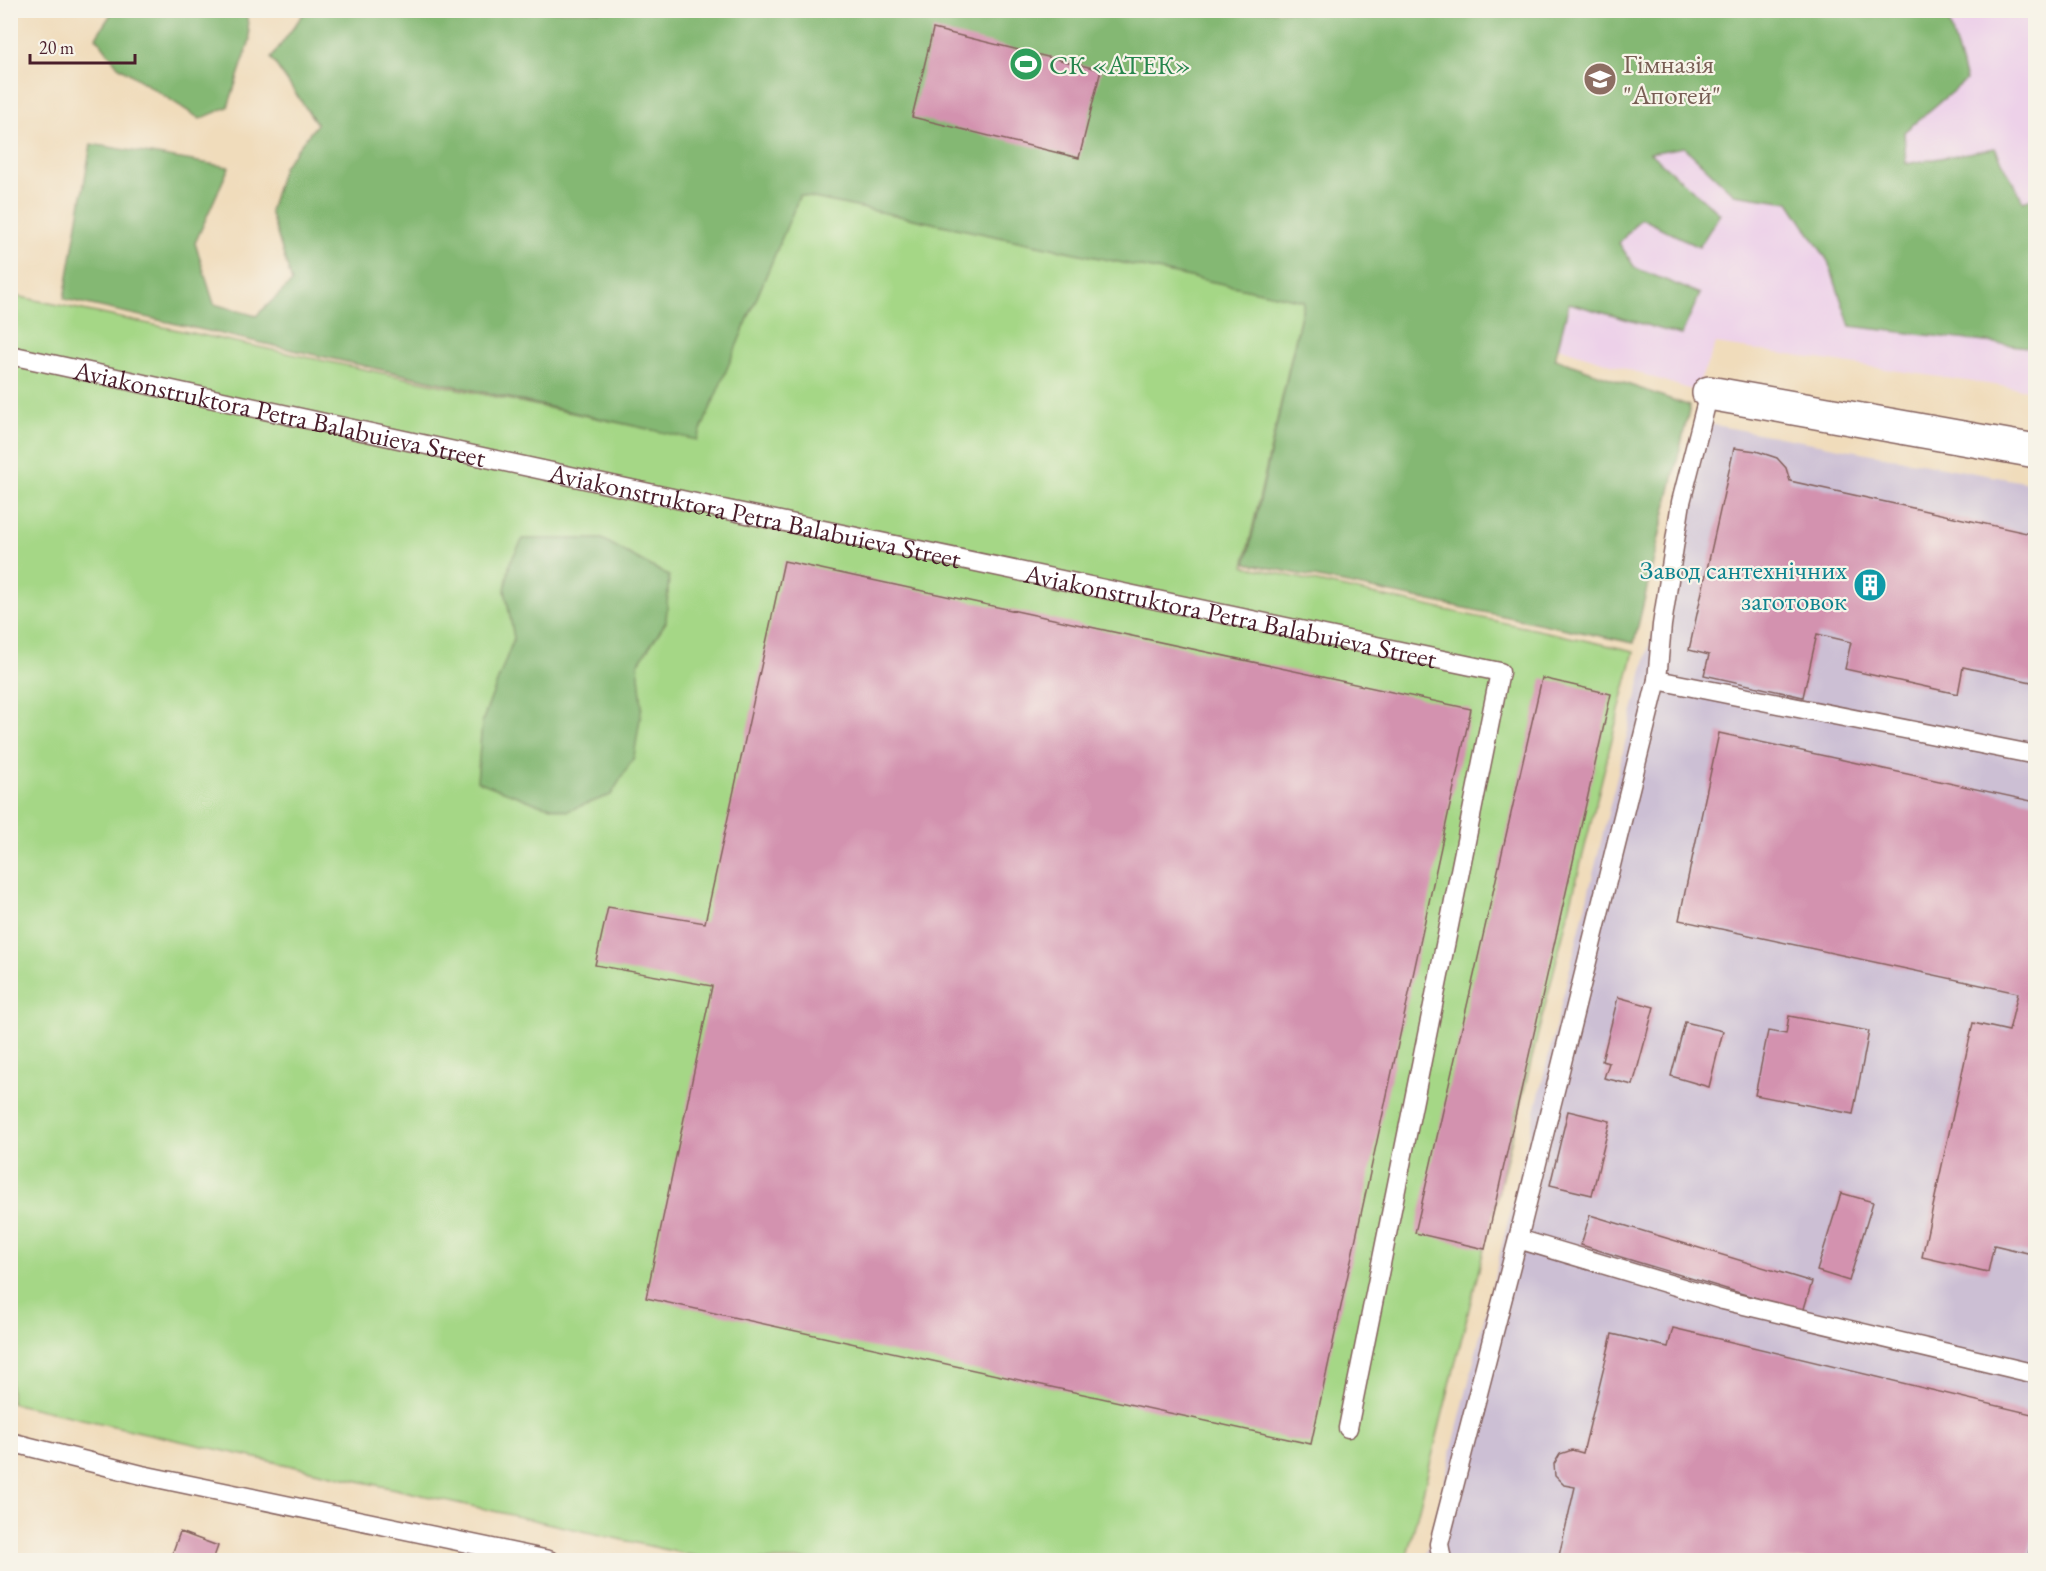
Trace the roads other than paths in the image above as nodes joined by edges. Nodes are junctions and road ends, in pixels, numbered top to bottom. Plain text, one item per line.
1 (10, 355) edge
2 (1709, 393) joint
3 (2036, 451) edge
4 (1657, 680) junction
5 (2036, 755) edge
6 (1518, 1239) junction
7 (2036, 1374) edge
8 (1348, 1428) dead end
9 (10, 1442) edge
10 (549, 1560) edge
11 (1442, 1560) edge

1 - 8 lane, Aviakonstruktora Petra Balabuieva Street
2 - 3 street
2 - 4 lane
4 - 5 lane
4 - 6 lane
6 - 7 lane
6 - 11 lane
9 - 10 lane

